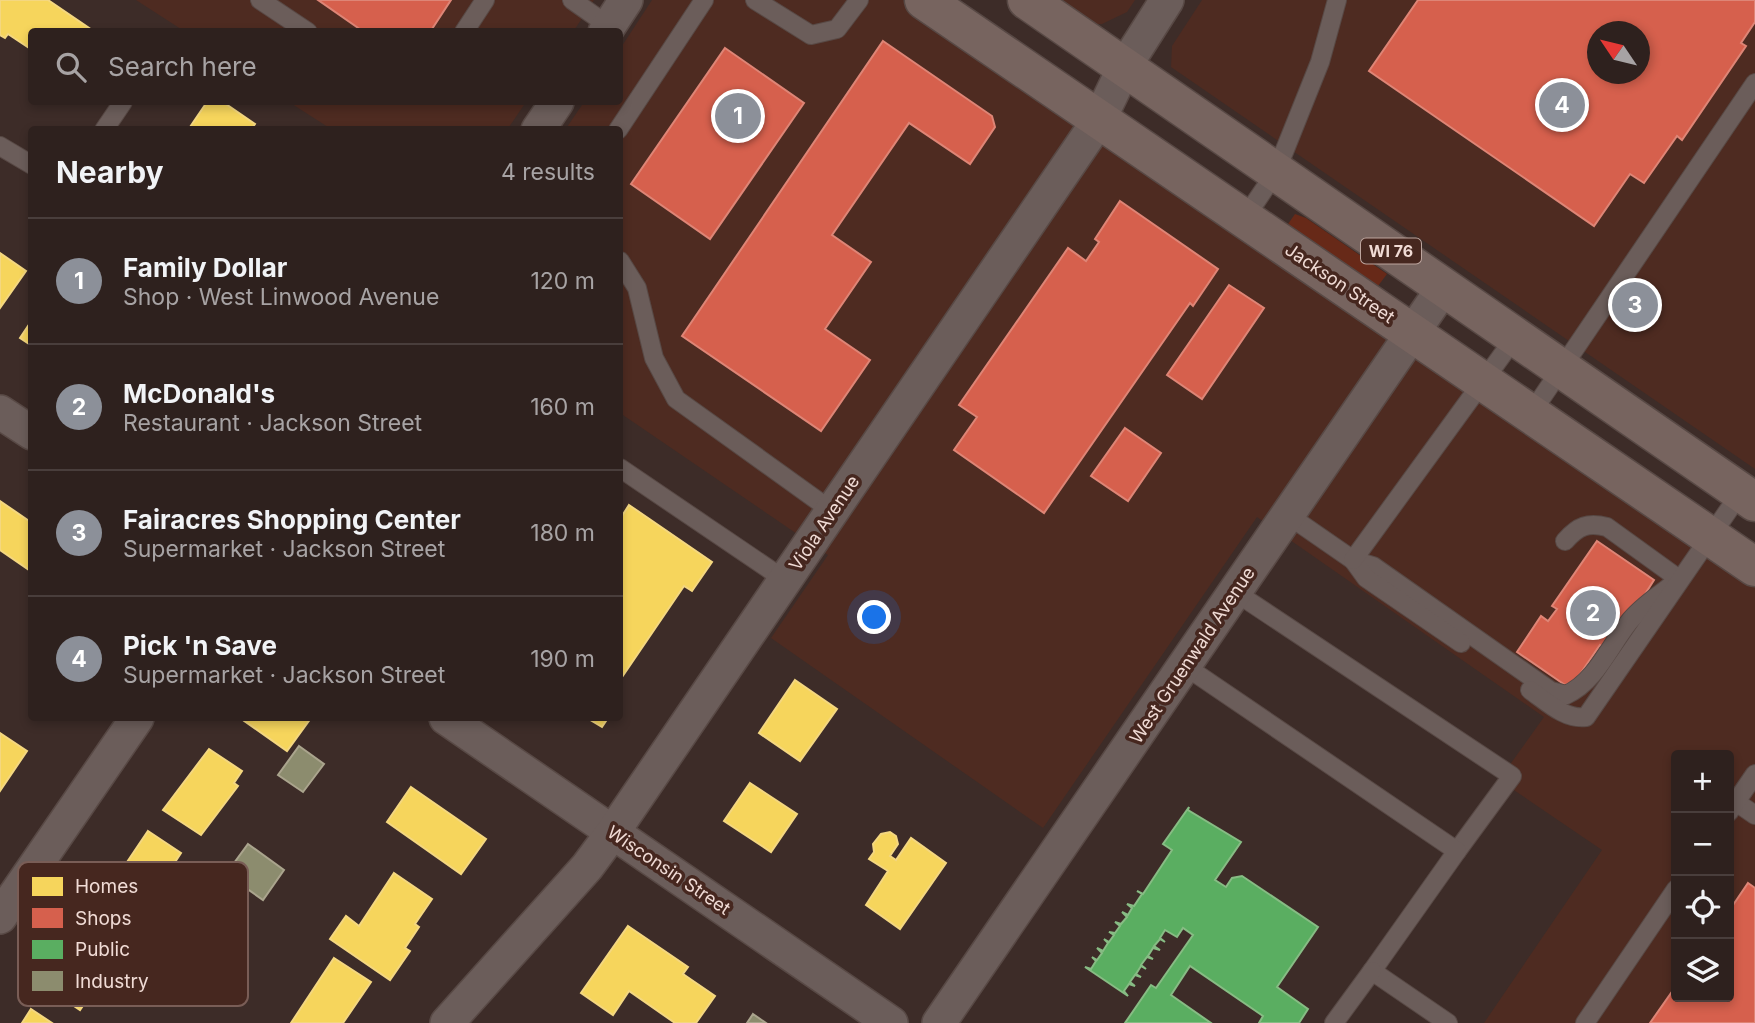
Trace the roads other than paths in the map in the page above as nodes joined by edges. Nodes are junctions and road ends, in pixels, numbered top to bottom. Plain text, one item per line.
1 (260, 0) edge
2 (485, 0) edge
3 (572, 0) edge
4 (704, 0) edge
5 (755, 0) edge
6 (859, 0) edge
7 (924, 0) edge
8 (1027, 0) edge
9 (1167, 0) edge
10 (1337, 0) edge
11 (613, 19) edge
12 (302, 28) edge
13 (467, 28) edge
14 (1125, 66) junction
15 (1755, 83) edge
16 (121, 105) edge
17 (555, 105) edge
18 (1099, 120) junction
19 (107, 126) edge
20 (541, 126) edge
21 (621, 126) edge
22 (0, 146) edge
23 (28, 163) edge
24 (1276, 172) junction
25 (1244, 219) junction
26 (623, 266) edge
27 (1444, 287) junction
28 (1413, 333) junction
29 (1516, 336) junction
30 (1561, 369) junction
31 (1483, 382) junction
32 (0, 412) edge
33 (1530, 415) junction
34 (28, 430) edge
35 (623, 470) edge
36 (1748, 497) edge
37 (832, 511) junction
38 (1288, 515) junction
39 (1709, 537) junction
40 (1565, 541) dead end
41 (1353, 560) junction
42 (1755, 567) edge
43 (1679, 579) junction
44 (785, 580) junction
45 (1235, 592) junction
46 (1185, 666) junction
47 (134, 721) edge
48 (450, 721) edge
49 (1755, 774) edge
50 (1734, 804) edge
51 (1734, 808) edge
52 (1755, 815) edge
53 (613, 832) junction
54 (1457, 851) junction
55 (38, 862) edge
56 (18, 891) edge
57 (1671, 897) edge
58 (0, 917) edge
59 (1372, 971) junction
60 (447, 1023) edge
61 (891, 1023) edge
62 (939, 1023) edge
63 (1334, 1023) edge
64 (1448, 1023) edge
65 (1585, 1023) edge

1 - 12 lane
2 - 13 lane
3 - 11 lane
4 - 21 lane
5 - 6 lane
7 - 18 main road, Jackson Street
8 - 14 main road, WI 76
9 - 14 street, Viola Avenue
10 - 24 lane
14 - 18 street, Viola Avenue
14 - 24 main road, WI 76
15 - 30 lane
16 - 19 lane
17 - 20 street
18 - 25 main road, Jackson Street
18 - 37 street, Viola Avenue
22 - 23 lane
24 - 25 lane
24 - 27 main road, WI 76
25 - 28 main road, Jackson Street
26 - 37 lane
27 - 28 street, West Gruenwald Avenue
27 - 29 main road, WI 76
28 - 31 main road, Jackson Street
28 - 38 street, West Gruenwald Avenue
29 - 30 main road, WI 76
29 - 31 lane
30 - 33 lane
30 - 36 main road, WI 76
31 - 33 main road, Jackson Street
31 - 41 lane
32 - 34 street
33 - 39 main road, Jackson Street
35 - 44 lane
36 - 39 lane
37 - 44 street, Viola Avenue
38 - 41 lane
38 - 45 street, West Gruenwald Avenue
39 - 42 main road, Jackson Street
39 - 43 lane
40 - 43 lane
41 - 43 lane
41 - 43 lane
44 - 53 street, Viola Avenue
45 - 46 street, West Gruenwald Avenue
45 - 54 lane
46 - 54 lane
46 - 62 street, West Gruenwald Avenue
47 - 55 street
48 - 53 street, Wisconsin Street
49 - 50 lane
51 - 52 lane
53 - 60 street, Viola Avenue
53 - 61 street, Wisconsin Street
54 - 59 lane
56 - 58 street
57 - 65 lane
59 - 63 lane
59 - 64 lane

